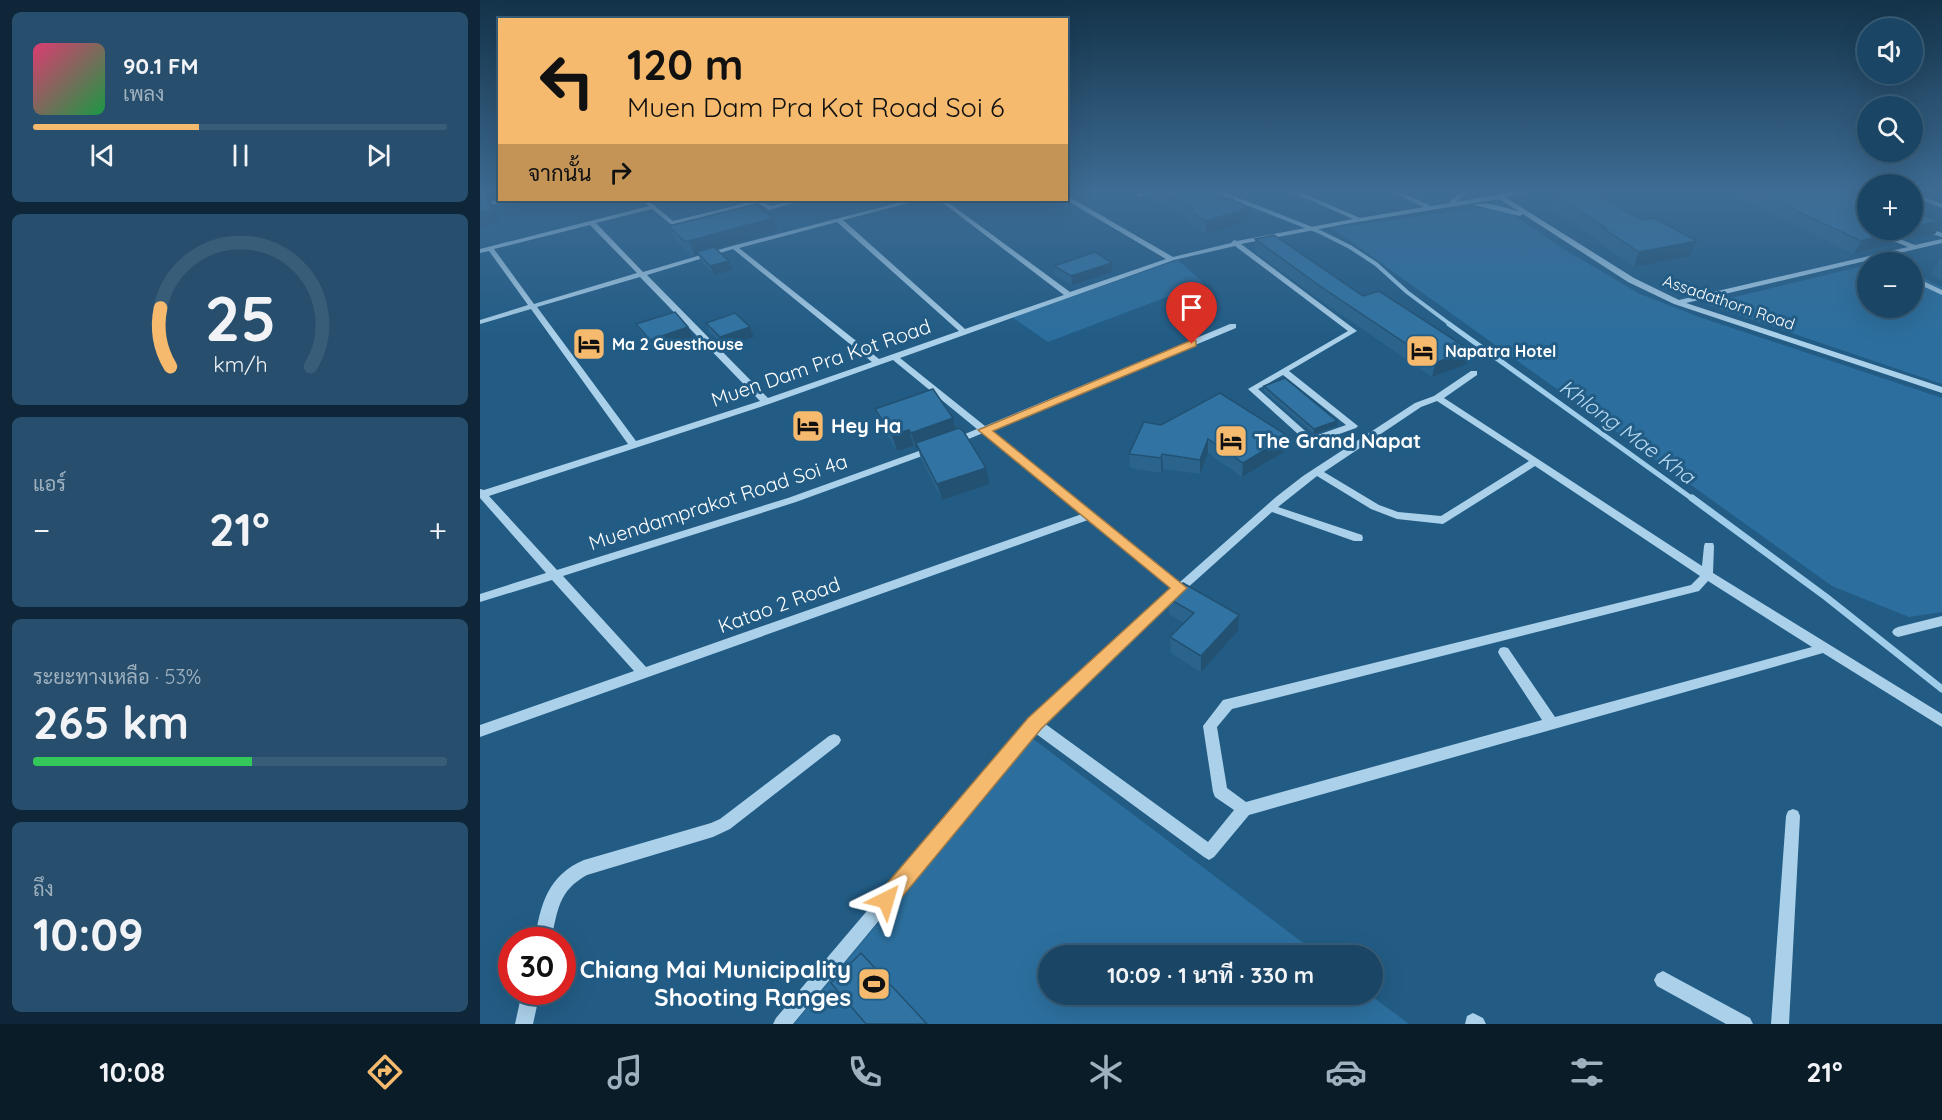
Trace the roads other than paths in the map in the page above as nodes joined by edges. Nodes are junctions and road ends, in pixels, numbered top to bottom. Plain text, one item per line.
1 (526, 239) edge
2 (607, 239) edge
3 (765, 239) edge
4 (860, 239) edge
5 (994, 239) edge
6 (1137, 239) edge
7 (1251, 239) edge
8 (1566, 239) edge
9 (1898, 240) edge
10 (1942, 241) edge
11 (1234, 242) junction
12 (734, 247) junction
13 (1915, 247) junction
14 (490, 248) junction
15 (480, 251) edge
16 (1892, 252) edge
17 (1172, 259) junction
18 (1857, 260) edge
19 (640, 274) junction
20 (1923, 284) edge
21 (1942, 293) edge
22 (1069, 295) junction
23 (1677, 302) junction
24 (531, 306) junction
25 (480, 322) edge
26 (1233, 326) dead end
27 (964, 332) junction
28 (894, 357) junction
29 (878, 363) junction
30 (1285, 372) junction
31 (1474, 373) dead end
32 (1942, 390) edge
33 (1437, 398) junction
34 (766, 402) junction
35 (984, 430) junction
36 (634, 445) junction
37 (1536, 461) junction
38 (1317, 472) junction
39 (480, 494) edge
40 (1270, 508) junction
41 (1090, 515) junction
42 (1358, 538) dead end
43 (1709, 546) dead end
44 (1707, 575) junction
45 (554, 576) junction
46 (1180, 588) junction
47 (480, 598) edge
48 (1942, 621) edge
49 (1898, 632) dead end
50 (1825, 648) junction
51 (1504, 652) dead end
52 (644, 674) junction
53 (1942, 721) edge
54 (1034, 724) junction
55 (1552, 724) junction
56 (480, 731) edge
57 (834, 740) dead end
58 (1244, 808) junction
59 (1793, 816) dead end
60 (546, 927) edge
61 (1663, 980) dead end
62 (528, 1005) edge
63 (524, 1024) edge
64 (782, 1024) edge
65 (1744, 1024) edge
66 (1780, 1024) edge

1 - 14 street
2 - 19 street
3 - 12 street
4 - 27 street
5 - 22 street
6 - 17 street
7 - 11 street, Muen Dam Pra Kot Road
8 - 23 street, Assadathorn Road
9 - 13 street
10 - 13 street
11 - 17 street, Muen Dam Pra Kot Road
11 - 30 street
12 - 19 street
12 - 29 street
13 - 16 street
14 - 15 street
14 - 24 street
17 - 22 street, Muen Dam Pra Kot Road
18 - 23 street
19 - 24 street
19 - 34 street
20 - 21 street
22 - 27 street, Muen Dam Pra Kot Road
23 - 32 street, Assadathorn Road
24 - 25 street
24 - 36 street
26 - 35 street, Muendamprakot Road Soi 4a
27 - 28 street, Muen Dam Pra Kot Road
28 - 29 street, Muen Dam Pra Kot Road
28 - 35 street
29 - 34 street, Muen Dam Pra Kot Road
30 - 30 street
31 - 33 street
33 - 37 street
33 - 38 street
34 - 36 street, Muen Dam Pra Kot Road
35 - 41 street
35 - 45 street, Muendamprakot Road Soi 4a
36 - 39 street, Muen Dam Pra Kot Road
37 - 38 street
37 - 44 street
38 - 40 street
39 - 45 street
40 - 42 street
40 - 46 street
41 - 46 street
41 - 52 street, Katao 2 Road
43 - 44 street
44 - 50 street
44 - 58 street
45 - 47 street, Muendamprakot Road Soi 4a
45 - 52 street
46 - 54 street
48 - 49 street
50 - 53 street
50 - 55 street
51 - 55 street
52 - 56 street, Katao 2 Road
54 - 58 street
54 - 64 street
55 - 58 street
57 - 60 street
59 - 66 street
61 - 65 street
62 - 63 street

